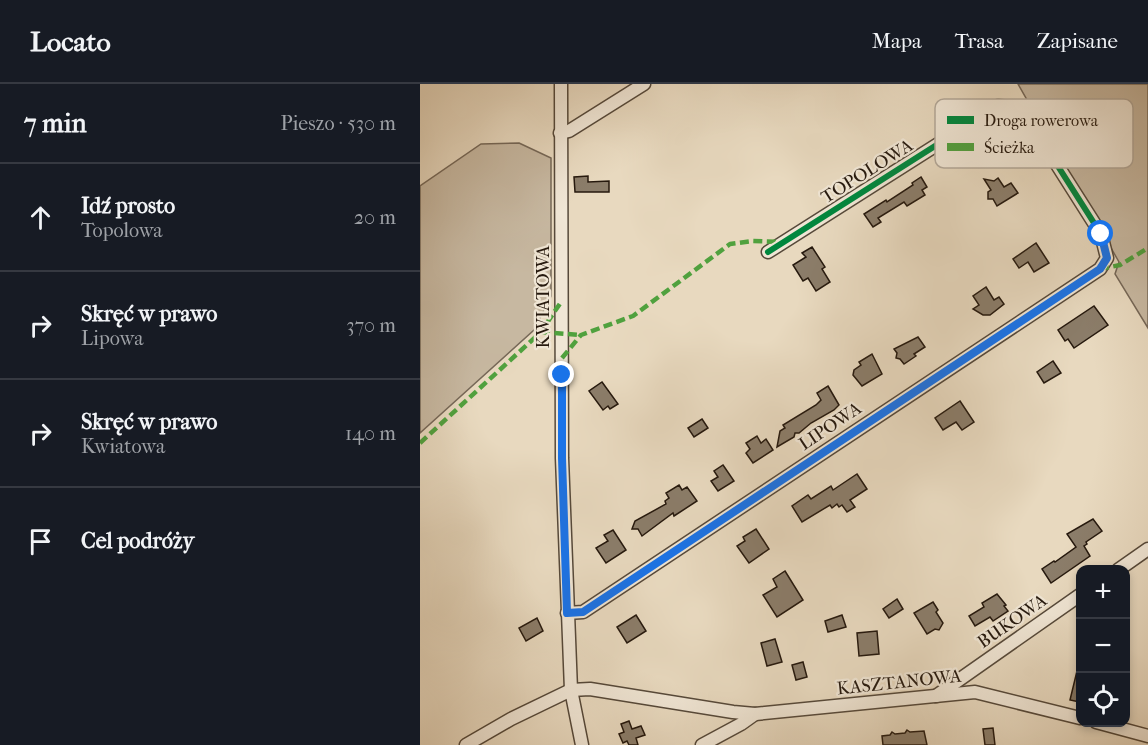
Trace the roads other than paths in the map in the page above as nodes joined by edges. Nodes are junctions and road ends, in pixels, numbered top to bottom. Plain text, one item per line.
1 (561, 84) edge
2 (644, 84) edge
3 (560, 133) junction
4 (935, 146) edge
5 (1059, 168) edge
6 (768, 252) dead end
7 (1107, 258) joint
8 (1148, 549) edge
9 (1125, 565) edge
10 (1076, 598) edge
11 (567, 613) junction
12 (571, 690) junction
13 (935, 696) junction
14 (755, 714) junction
15 (1076, 717) edge
16 (1112, 727) edge
17 (1148, 736) edge
18 (466, 745) edge
19 (582, 745) edge
20 (702, 745) edge

1 - 3 street, KWIATOWA
2 - 3 street
3 - 11 street, KWIATOWA
4 - 6 street, TOPOLOWA
5 - 7 street, TOPOLOWA
7 - 11 street, LIPOWA
8 - 9 street
10 - 13 street, BUKOWA
11 - 12 street, KWIATOWA
12 - 14 street, KASZTANOWA
12 - 18 street, KASZTANOWA
12 - 19 street, KWIATOWA
13 - 14 street, KASZTANOWA
13 - 15 street, KASZTANOWA
14 - 20 street, KASZTANOWA
16 - 17 street

